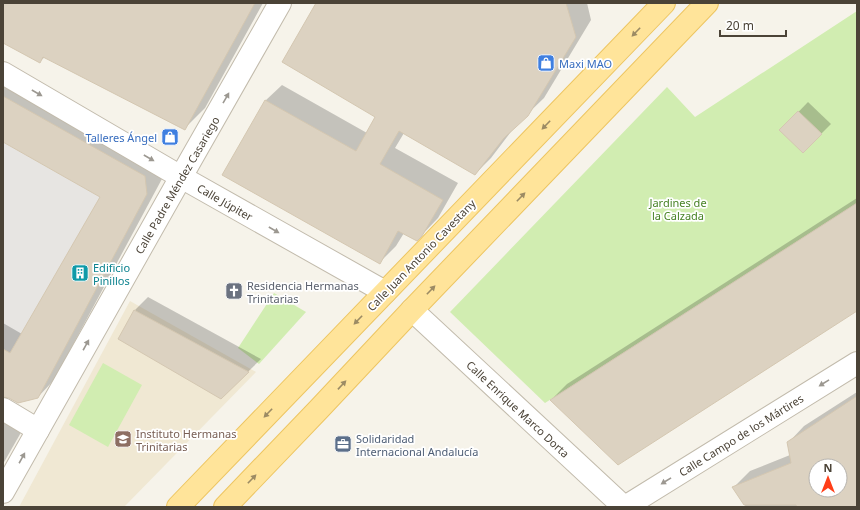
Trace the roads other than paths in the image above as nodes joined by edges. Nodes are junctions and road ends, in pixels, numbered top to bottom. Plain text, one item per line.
1 (280, 3) edge
2 (663, 3) edge
3 (707, 3) edge
4 (3, 73) edge
5 (181, 177) junction
6 (385, 292) junction
7 (412, 310) junction
8 (857, 362) edge
9 (3, 409) edge
10 (38, 430) junction
11 (3, 492) edge
12 (178, 507) edge
13 (225, 507) edge
14 (624, 507) edge

5 -> 1 street, Calle Padre Méndez Casariego
2 -> 6 main road, Calle Juan Antonio Cavestany
7 -> 3 main road
4 -> 5 street, Calle Júpiter
5 -> 6 street, Calle Júpiter
10 -> 5 street, Calle Padre Méndez Casariego
6 -> 12 main road, Calle Juan Antonio Cavestany
13 -> 7 main road
7 - 14 street, Calle Enrique Marco Dorta
8 -> 14 street, Calle Campo de los Mártires
9 - 10 street
11 -> 10 street, Calle Padre Méndez Casariego

